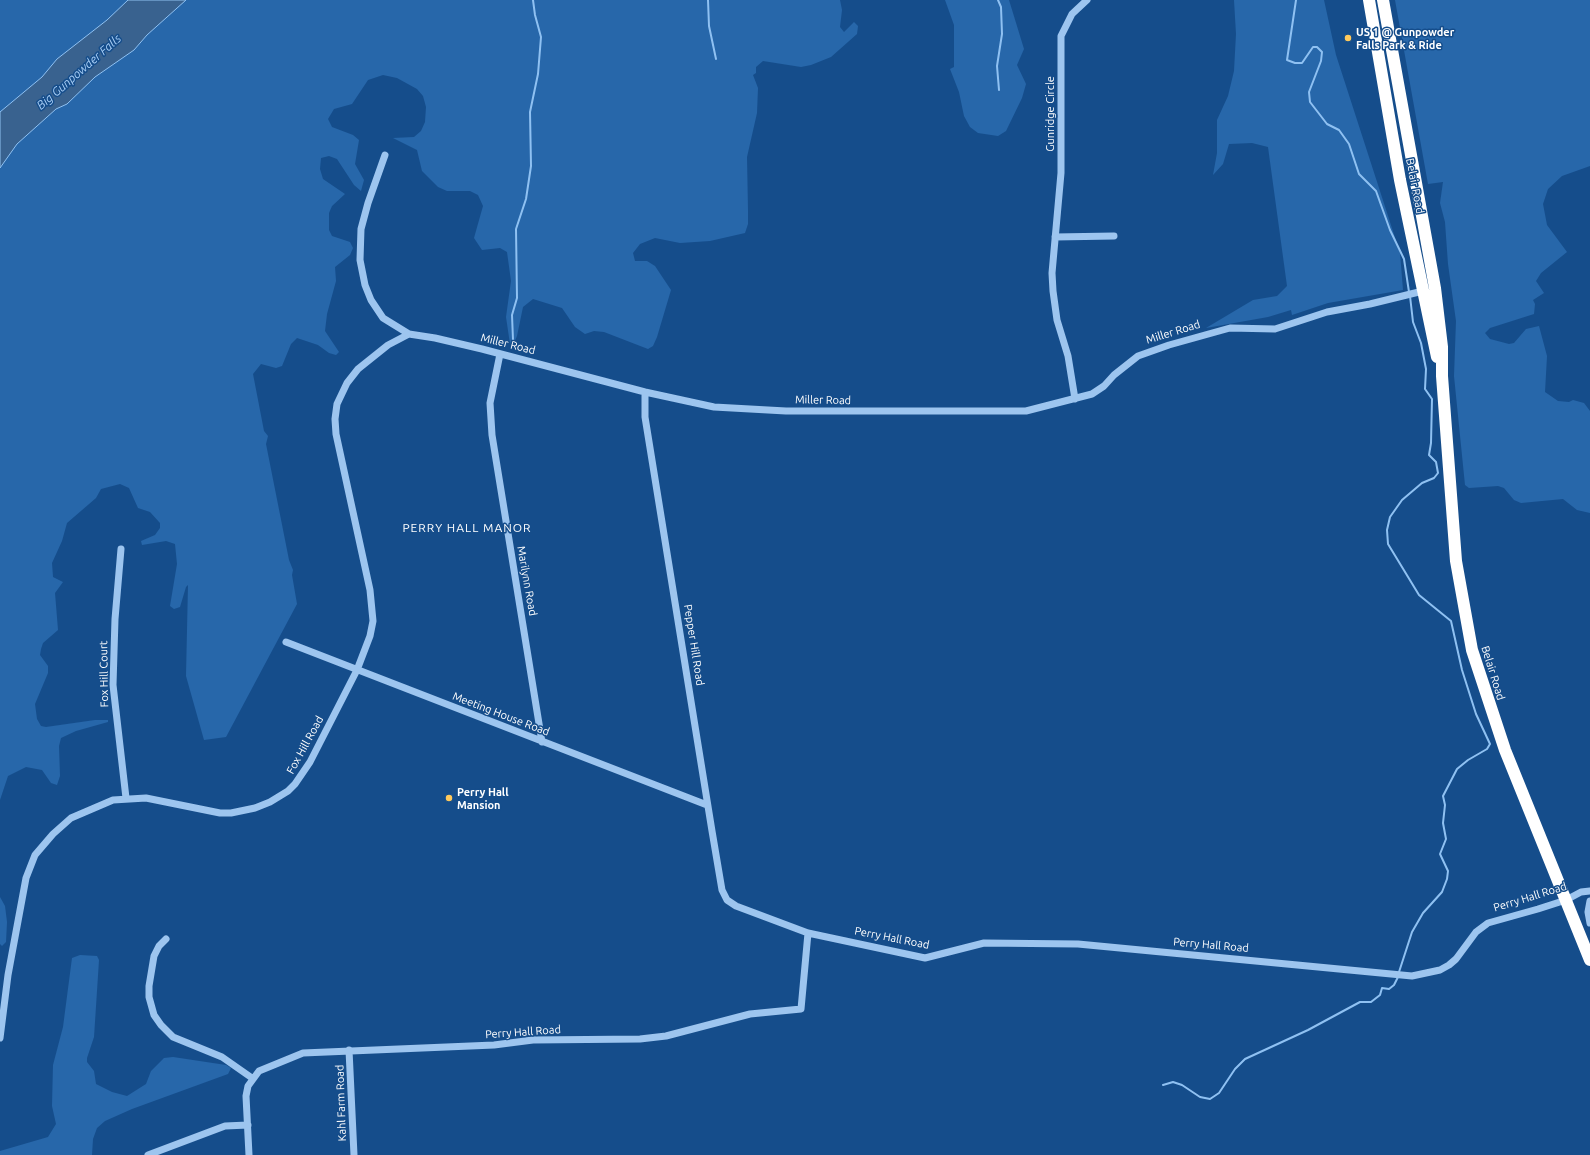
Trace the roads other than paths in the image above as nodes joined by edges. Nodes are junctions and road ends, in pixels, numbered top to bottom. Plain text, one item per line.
1 (1087, 0) edge
2 (1369, 0) edge
3 (1383, 0) edge
4 (385, 155) dead end
5 (1114, 236) dead end
6 (1055, 237) junction
7 (1419, 292) junction
8 (409, 334) junction
9 (500, 354) junction
10 (645, 392) junction
11 (1075, 398) junction
12 (121, 549) dead end
13 (286, 642) dead end
14 (356, 670) junction
15 (542, 742) junction
16 (126, 798) junction
17 (707, 806) junction
18 (1590, 891) edge
19 (727, 900) joint
20 (1566, 900) junction
21 (1590, 901) edge
22 (1590, 923) edge
23 (808, 933) junction
24 (166, 938) dead end
25 (1590, 960) edge
26 (0, 1038) edge
27 (349, 1050) junction
28 (252, 1078) junction
29 (248, 1125) junction
30 (148, 1155) edge
31 (249, 1155) edge
32 (354, 1155) edge

1 - 6 street, Gunridge Circle
2 - 7 highway, Belair Road
3 - 7 highway, Belair Road
4 - 8 street, Miller Road
5 - 6 street
6 - 11 street, Gunridge Circle
7 - 11 street, Miller Road
7 - 20 highway, Belair Road
8 - 9 street, Miller Road
8 - 14 street, Fox Hill Road
9 - 10 street, Miller Road
9 - 15 street, Marilynn Road
10 - 11 street, Miller Road
10 - 17 street, Pepper Hill Road
12 - 16 street, Fox Hill Court
13 - 14 street, Meeting House Road
14 - 15 street, Meeting House Road
14 - 16 street, Fox Hill Road
15 - 17 street, Meeting House Road
16 - 26 street, Fox Hill Road
17 - 19 street, Pepper Hill Road
18 - 20 street, Perry Hall Road
19 - 23 street, Perry Hall Road
20 - 23 street, Perry Hall Road
20 - 25 highway, Belair Road
21 - 22 street
23 - 27 street, Perry Hall Road
24 - 28 street
27 - 28 street, Perry Hall Road
27 - 32 street, Kahl Farm Road
28 - 29 street
29 - 30 street
29 - 31 street

